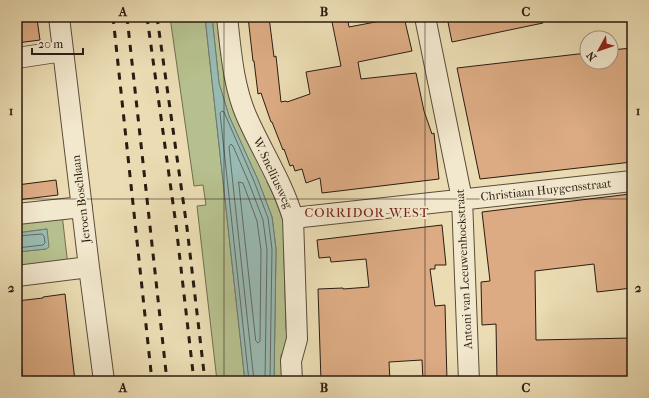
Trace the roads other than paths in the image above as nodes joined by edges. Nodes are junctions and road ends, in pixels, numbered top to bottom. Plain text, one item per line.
1 (59, 17) edge
2 (227, 17) edge
3 (425, 17) edge
4 (64, 51) junction
5 (17, 58) edge
6 (632, 181) edge
7 (462, 199) junction
8 (82, 207) junction
9 (17, 214) edge
10 (293, 218) junction
11 (89, 267) junction
12 (17, 276) edge
13 (104, 381) edge
14 (292, 381) edge
15 (470, 381) edge

1 - 4 street, Jeroen Boschlaan
2 - 10 street, W. Snelliusweg
3 - 7 street, Antoni van Leeuwenhoekstraat
4 - 5 street
4 - 8 street, Jeroen Boschlaan
6 - 7 street, Christiaan Huygensstraat
7 - 10 street, Christiaan Huygensstraat
7 - 15 street, Antoni van Leeuwenhoekstraat
8 - 9 street
8 - 11 street, Jeroen Boschlaan
10 - 14 street, W. Snelliusweg
11 - 12 street
11 - 13 street, Jeroen Boschlaan

